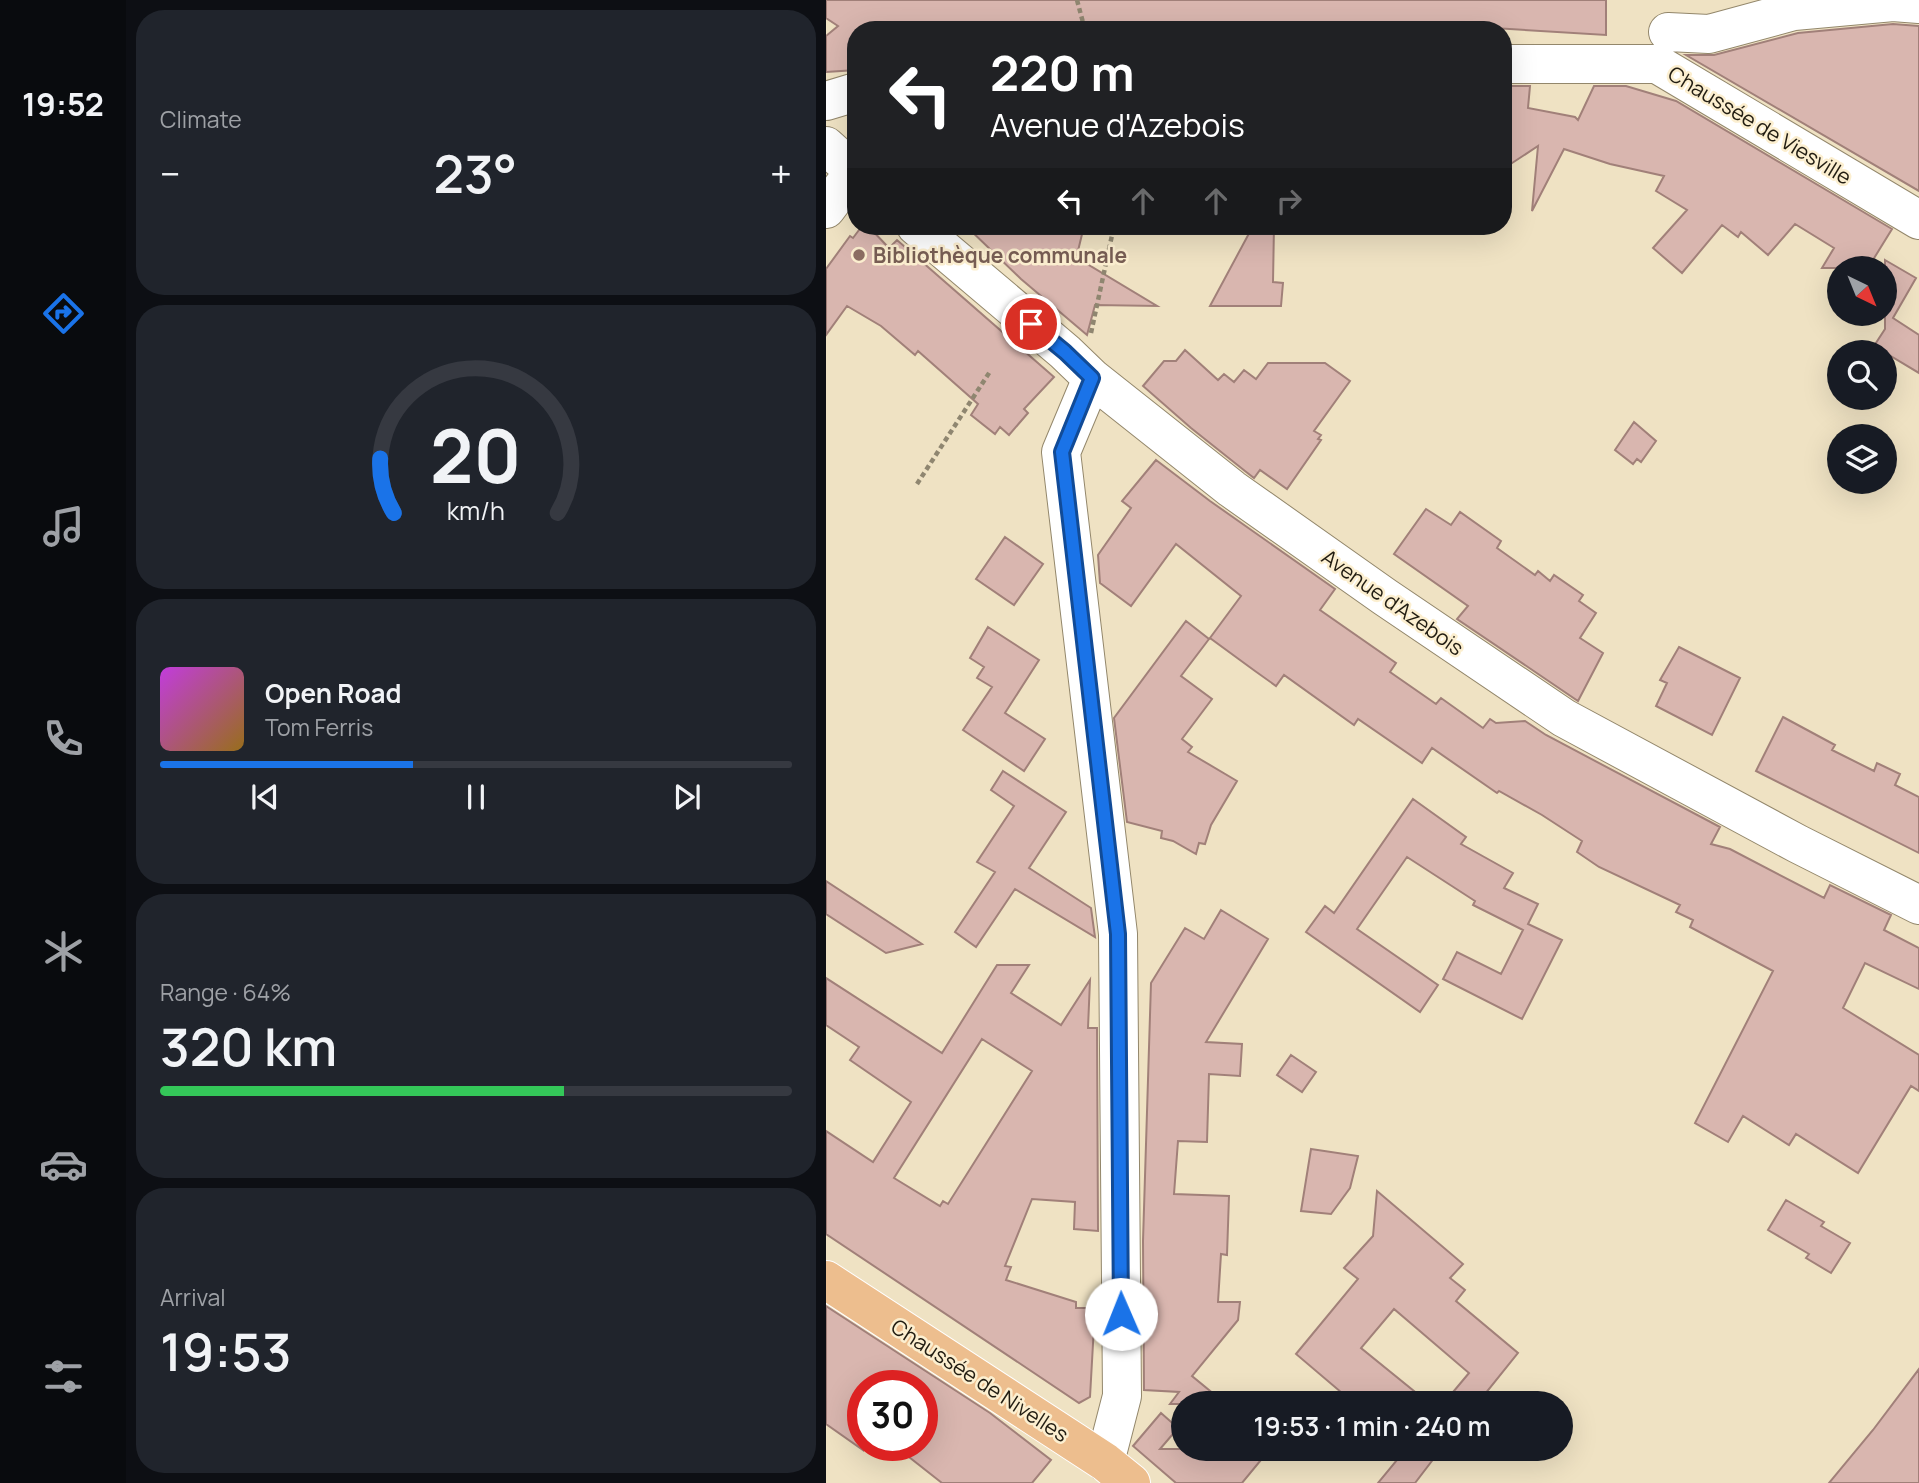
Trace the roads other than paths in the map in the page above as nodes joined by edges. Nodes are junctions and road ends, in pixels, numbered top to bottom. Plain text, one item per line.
1 (1919, 4) edge
2 (1664, 32) edge
3 (1512, 62) edge
4 (847, 94) edge
5 (826, 100) edge
6 (826, 146) edge
7 (847, 165) edge
8 (847, 182) edge
9 (826, 209) edge
10 (1919, 220) edge
11 (927, 235) edge
12 (1088, 373) junction
13 (1919, 905) edge
14 (826, 1280) edge
15 (1118, 1472) edge

1 - 2 street
2 - 3 street
2 - 10 street, Chaussée de Viesville
4 - 5 street
6 - 7 street
8 - 9 street
11 - 12 street, Avenue d'Azebois
12 - 13 street, Avenue d'Azebois
12 - 15 street
14 - 15 main road, Chaussée de Nivelles

